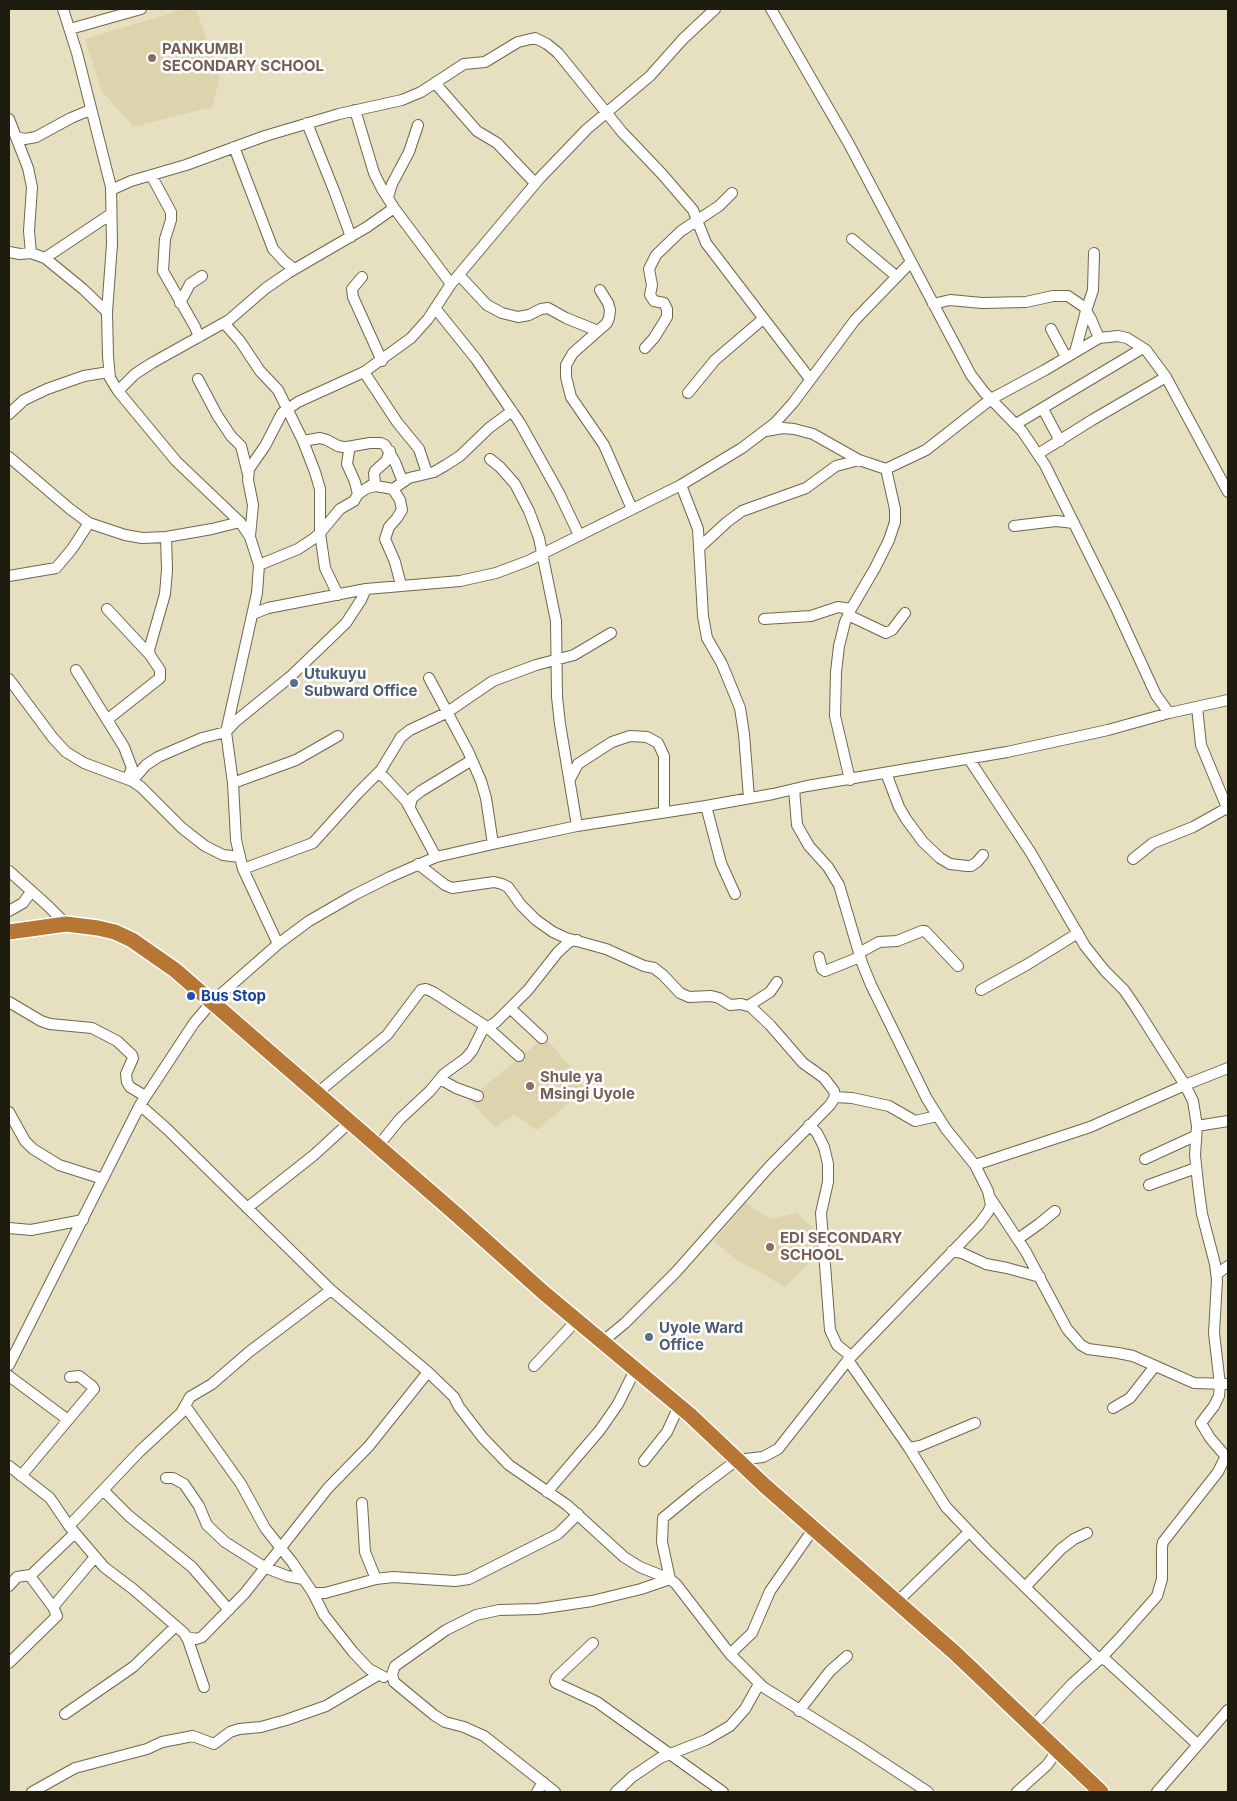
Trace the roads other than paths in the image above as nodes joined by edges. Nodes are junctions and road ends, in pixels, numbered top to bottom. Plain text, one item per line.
1 (63, 9) edge
2 (73, 9) edge
3 (141, 9) edge
4 (715, 9) edge
5 (772, 9) edge
6 (70, 27) junction
7 (435, 83) junction
8 (90, 110) junction
9 (355, 110) junction
10 (606, 114) junction
11 (9, 119) edge
12 (307, 123) junction
13 (418, 125) dead end
14 (16, 137) junction
15 (234, 147) junction
16 (151, 175) junction
17 (535, 183) junction
18 (111, 190) junction
19 (732, 193) dead end
20 (388, 197) junction
21 (394, 208) junction
22 (111, 214) junction
23 (698, 219) junction
24 (351, 237) junction
25 (852, 239) dead end
26 (9, 252) edge
27 (31, 252) junction
28 (1094, 253) dead end
29 (45, 258) junction
30 (911, 262) junction
31 (294, 268) junction
32 (458, 275) junction
33 (202, 276) dead end
34 (896, 276) junction
35 (362, 277) dead end
36 (451, 284) junction
37 (600, 290) dead end
38 (180, 302) junction
39 (933, 304) junction
40 (435, 308) junction
41 (1086, 311) junction
42 (107, 312) junction
43 (763, 319) junction
44 (224, 323) junction
45 (1051, 329) dead end
46 (598, 330) junction
47 (199, 337) junction
48 (1099, 338) junction
49 (645, 348) dead end
50 (1143, 348) junction
51 (1071, 355) junction
52 (382, 361) junction
53 (109, 372) junction
54 (364, 372) junction
55 (1166, 377) junction
56 (810, 379) junction
57 (198, 380) dead end
58 (118, 391) junction
59 (688, 393) dead end
60 (991, 398) junction
61 (287, 408) junction
62 (1042, 409) junction
63 (512, 411) junction
64 (9, 414) edge
65 (1016, 424) junction
66 (764, 432) junction
67 (303, 441) junction
68 (1060, 441) junction
69 (347, 447) junction
70 (390, 451) junction
71 (1038, 454) junction
72 (9, 457) edge
73 (490, 459) dead end
74 (859, 460) junction
75 (886, 469) junction
76 (427, 473) junction
77 (248, 475) junction
78 (403, 482) junction
79 (682, 484) junction
80 (370, 486) junction
81 (393, 489) junction
82 (1228, 492) edge
83 (358, 494) junction
84 (632, 509) junction
85 (240, 522) junction
86 (89, 523) junction
87 (1074, 523) junction
88 (1014, 526) dead end
89 (320, 533) junction
90 (579, 535) junction
91 (166, 537) junction
92 (250, 537) junction
93 (700, 547) junction
94 (541, 555) junction
95 (259, 565) junction
96 (9, 576) edge
97 (402, 585) junction
98 (366, 589) junction
99 (338, 594) junction
100 (107, 609) dead end
101 (849, 612) junction
102 (905, 613) dead end
103 (252, 614) junction
104 (764, 619) dead end
105 (611, 633) dead end
106 (150, 655) junction
107 (558, 659) junction
108 (76, 670) dead end
109 (429, 678) dead end
110 (9, 679) edge
111 (1228, 700) edge
112 (1197, 707) junction
113 (446, 712) junction
114 (1169, 713) junction
115 (108, 719) junction
116 (226, 732) junction
117 (338, 736) dead end
118 (969, 759) junction
119 (472, 760) junction
120 (886, 773) junction
121 (377, 774) junction
122 (130, 780) junction
123 (570, 780) junction
124 (850, 780) junction
125 (233, 783) junction
126 (794, 789) junction
127 (748, 798) junction
128 (410, 806) junction
129 (706, 806) junction
130 (1228, 809) edge
131 (664, 811) junction
132 (577, 826) junction
133 (493, 844) junction
134 (982, 855) dead end
135 (240, 857) junction
136 (436, 857) junction
137 (1133, 859) dead end
138 (418, 864) junction
139 (243, 869) junction
140 (9, 871) edge
141 (31, 892) junction
142 (735, 894) dead end
143 (9, 912) edge
144 (66, 924) junction
145 (9, 932) edge
146 (1078, 933) junction
147 (577, 940) junction
148 (278, 944) junction
149 (859, 955) junction
150 (819, 957) dead end
151 (958, 966) dead end
152 (778, 982) dead end
153 (981, 990) dead end
154 (9, 1002) edge
155 (212, 1002) junction
156 (748, 1006) junction
157 (510, 1008) junction
158 (487, 1027) junction
159 (542, 1038) dead end
160 (519, 1056) dead end
161 (1228, 1068) edge
162 (440, 1079) junction
163 (1185, 1085) junction
164 (316, 1094) junction
165 (146, 1096) junction
166 (478, 1096) dead end
167 (835, 1097) junction
168 (140, 1105) junction
169 (9, 1112) edge
170 (937, 1116) junction
171 (1228, 1121) edge
172 (350, 1122) junction
173 (809, 1126) junction
174 (1196, 1131) junction
175 (378, 1146) junction
176 (1145, 1159) dead end
177 (974, 1165) junction
178 (1196, 1168) junction
179 (103, 1180) junction
180 (1149, 1185) dead end
181 (991, 1199) junction
182 (247, 1208) junction
183 (1055, 1211) dead end
184 (83, 1220) junction
185 (9, 1228) edge
186 (1018, 1239) junction
187 (952, 1251) junction
188 (1228, 1266) edge
189 (1040, 1277) junction
190 (1217, 1277) junction
191 (1227, 1286) dead end
192 (331, 1290) junction
193 (576, 1320) junction
194 (602, 1342) junction
195 (850, 1358) junction
196 (9, 1365) edge
197 (534, 1366) dead end
198 (1155, 1366) junction
199 (635, 1370) junction
200 (428, 1372) junction
201 (9, 1376) edge
202 (70, 1377) dead end
203 (1224, 1385) edge
204 (679, 1406) junction
205 (186, 1407) junction
206 (1113, 1408) dead end
207 (68, 1420) junction
208 (975, 1423) dead end
209 (909, 1448) junction
210 (1227, 1457) edge
211 (737, 1460) junction
212 (644, 1461) dead end
213 (9, 1466) edge
214 (21, 1476) junction
215 (166, 1478) dead end
216 (103, 1490) junction
217 (548, 1492) junction
218 (362, 1504) dead end
219 (578, 1514) junction
220 (814, 1528) junction
221 (72, 1529) junction
222 (969, 1532) junction
223 (1087, 1533) dead end
224 (281, 1548) junction
225 (95, 1557) junction
226 (266, 1568) junction
227 (30, 1575) junction
228 (303, 1579) junction
229 (376, 1579) junction
230 (670, 1579) junction
231 (9, 1586) edge
232 (1025, 1587) junction
233 (313, 1593) junction
234 (898, 1601) junction
235 (53, 1607) junction
236 (229, 1610) junction
237 (176, 1626) junction
238 (187, 1638) junction
239 (593, 1643) dead end
240 (730, 1654) junction
241 (847, 1656) dead end
242 (1100, 1658) junction
243 (9, 1663) edge
244 (378, 1675) junction
245 (394, 1682) junction
246 (759, 1684) junction
247 (204, 1687) dead end
248 (1228, 1710) edge
249 (800, 1711) junction
250 (65, 1714) dead end
251 (1033, 1726) junction
252 (1197, 1744) junction
253 (1058, 1750) junction
254 (670, 1753) junction
255 (543, 1782) junction
256 (32, 1792) edge
257 (537, 1792) edge
258 (555, 1792) edge
259 (616, 1792) edge
260 (723, 1792) edge
261 (928, 1792) edge
262 (1017, 1792) edge
263 (1101, 1792) edge
264 (1157, 1792) edge

1 - 6 street
2 - 6 street
3 - 6 street
4 - 10 street
5 - 30 street
6 - 8 street
7 - 9 street
7 - 10 street
7 - 17 street
8 - 14 street
8 - 18 street
9 - 12 street
9 - 20 street
10 - 17 street
10 - 23 street
11 - 14 street
12 - 15 street
12 - 24 street
13 - 20 street
14 - 27 street
15 - 16 street
15 - 31 street
16 - 18 street
16 - 38 street
17 - 32 street
18 - 22 street
19 - 23 street
20 - 21 street
21 - 24 street
21 - 36 street
22 - 29 street
22 - 42 street
23 - 43 street
23 - 49 street
24 - 31 street
25 - 34 street
26 - 27 street
27 - 29 street
28 - 41 street
29 - 42 street
30 - 34 street
30 - 39 street
31 - 44 street
32 - 36 street
32 - 46 street
33 - 38 street
34 - 56 street
35 - 52 street
36 - 40 street
37 - 46 street
38 - 47 street
39 - 41 street
39 - 60 street
40 - 52 street
40 - 63 street
41 - 48 street
41 - 51 street
42 - 53 street
43 - 56 street
43 - 59 street
44 - 47 street
44 - 61 street
45 - 51 street
46 - 84 street
47 - 58 street
48 - 50 street
48 - 51 street
50 - 55 street
50 - 62 street
51 - 60 street
52 - 54 street
53 - 58 street
53 - 64 street
54 - 61 street
54 - 76 street
55 - 68 street
55 - 82 street
56 - 66 street
57 - 77 street
58 - 85 street
60 - 65 street
60 - 75 street
61 - 67 street
61 - 77 street
62 - 65 street
62 - 68 street
63 - 76 street
63 - 90 street
65 - 71 street
66 - 74 street
66 - 79 street
67 - 69 street
67 - 89 street
68 - 71 street
69 - 70 street
69 - 83 street
70 - 78 street
70 - 80 street
71 - 87 street
72 - 86 street
73 - 94 street
74 - 75 street
74 - 93 street
75 - 101 street
76 - 78 street
77 - 92 street
78 - 81 street
79 - 84 street
79 - 93 street
80 - 81 street
80 - 83 street
81 - 97 street
83 - 89 street
84 - 90 street
85 - 91 street
85 - 92 street
86 - 91 street
86 - 96 street
87 - 88 street
87 - 114 street
89 - 95 street
89 - 99 street
90 - 94 street
91 - 106 street
92 - 95 street
93 - 127 street
94 - 97 street
94 - 107 street
95 - 103 street
97 - 98 street
98 - 99 street
98 - 116 street
99 - 103 street
100 - 106 street
101 - 102 street
101 - 104 street
101 - 124 street
103 - 116 street
105 - 107 street
106 - 115 street
107 - 113 street
107 - 123 street
108 - 115 street
109 - 113 street
110 - 122 street
111 - 112 street
112 - 114 street
112 - 130 street
113 - 119 street
113 - 121 street
114 - 118 street
115 - 122 street
116 - 122 street
116 - 125 street
117 - 125 street
118 - 120 street
118 - 146 street
119 - 128 street
119 - 133 street
120 - 124 street
120 - 134 street
121 - 128 street
121 - 139 street
122 - 135 street
123 - 131 street
123 - 132 street
124 - 126 street
125 - 135 street
126 - 127 street
126 - 149 street
127 - 129 street
128 - 136 street
129 - 131 street
129 - 142 street
130 - 137 street
131 - 132 street
132 - 133 street
133 - 136 street
135 - 139 street
136 - 138 street
138 - 147 street
138 - 148 street
139 - 148 street
140 - 141 street
141 - 143 street
141 - 144 street
144 - 145 highway
144 - 155 highway
146 - 153 street
146 - 163 street
147 - 156 street
147 - 157 street
148 - 155 street
149 - 150 street
149 - 151 street
149 - 170 street
152 - 156 street
154 - 165 street
155 - 164 highway
155 - 165 street
156 - 167 street
157 - 158 street
157 - 159 street
158 - 160 street
158 - 162 street
158 - 164 street
161 - 163 street
162 - 166 street
162 - 175 street
163 - 174 street
163 - 177 street
164 - 172 highway
165 - 168 street
167 - 170 street
167 - 173 street
168 - 179 street
168 - 182 street
169 - 179 street
170 - 177 street
171 - 174 street
172 - 175 highway
172 - 182 street
173 - 194 street
173 - 195 street
174 - 176 street
174 - 178 street
175 - 193 highway
177 - 181 street
178 - 180 street
178 - 190 street
179 - 184 street
181 - 186 street
181 - 187 street
182 - 192 street
183 - 186 street
184 - 185 street
184 - 196 street
186 - 189 street
187 - 189 street
187 - 195 street
188 - 190 street
189 - 198 street
190 - 191 street
190 - 203 street
192 - 200 street
192 - 205 street
193 - 194 highway
193 - 197 street
194 - 199 highway
195 - 209 street
195 - 211 street
198 - 203 street
198 - 206 street
199 - 204 highway
199 - 217 street
200 - 217 street
200 - 224 street
201 - 207 street
202 - 207 street
203 - 210 street
204 - 211 highway
204 - 212 street
205 - 216 street
205 - 224 street
207 - 214 street
208 - 209 street
209 - 222 street
210 - 242 street
211 - 220 highway
211 - 230 street
213 - 214 street
214 - 221 street
215 - 226 street
216 - 221 street
216 - 236 street
217 - 219 street
218 - 229 street
219 - 229 street
219 - 230 street
220 - 234 highway
220 - 240 street
221 - 225 street
221 - 227 street
222 - 232 street
222 - 234 street
223 - 232 street
224 - 226 street
224 - 228 street
225 - 235 street
225 - 237 street
226 - 228 street
226 - 236 street
227 - 231 street
227 - 235 street
228 - 233 street
229 - 233 street
230 - 240 street
230 - 245 street
232 - 242 street
233 - 244 street
234 - 251 highway
235 - 243 street
236 - 238 street
237 - 238 street
237 - 250 street
238 - 247 street
239 - 254 street
240 - 246 street
241 - 249 street
242 - 251 street
242 - 252 street
244 - 245 street
244 - 256 street
245 - 255 street
246 - 249 street
246 - 254 street
248 - 252 street
249 - 261 street
251 - 253 highway
252 - 264 street
253 - 262 street
253 - 263 highway
254 - 259 street
254 - 260 street
255 - 257 street
255 - 258 street

